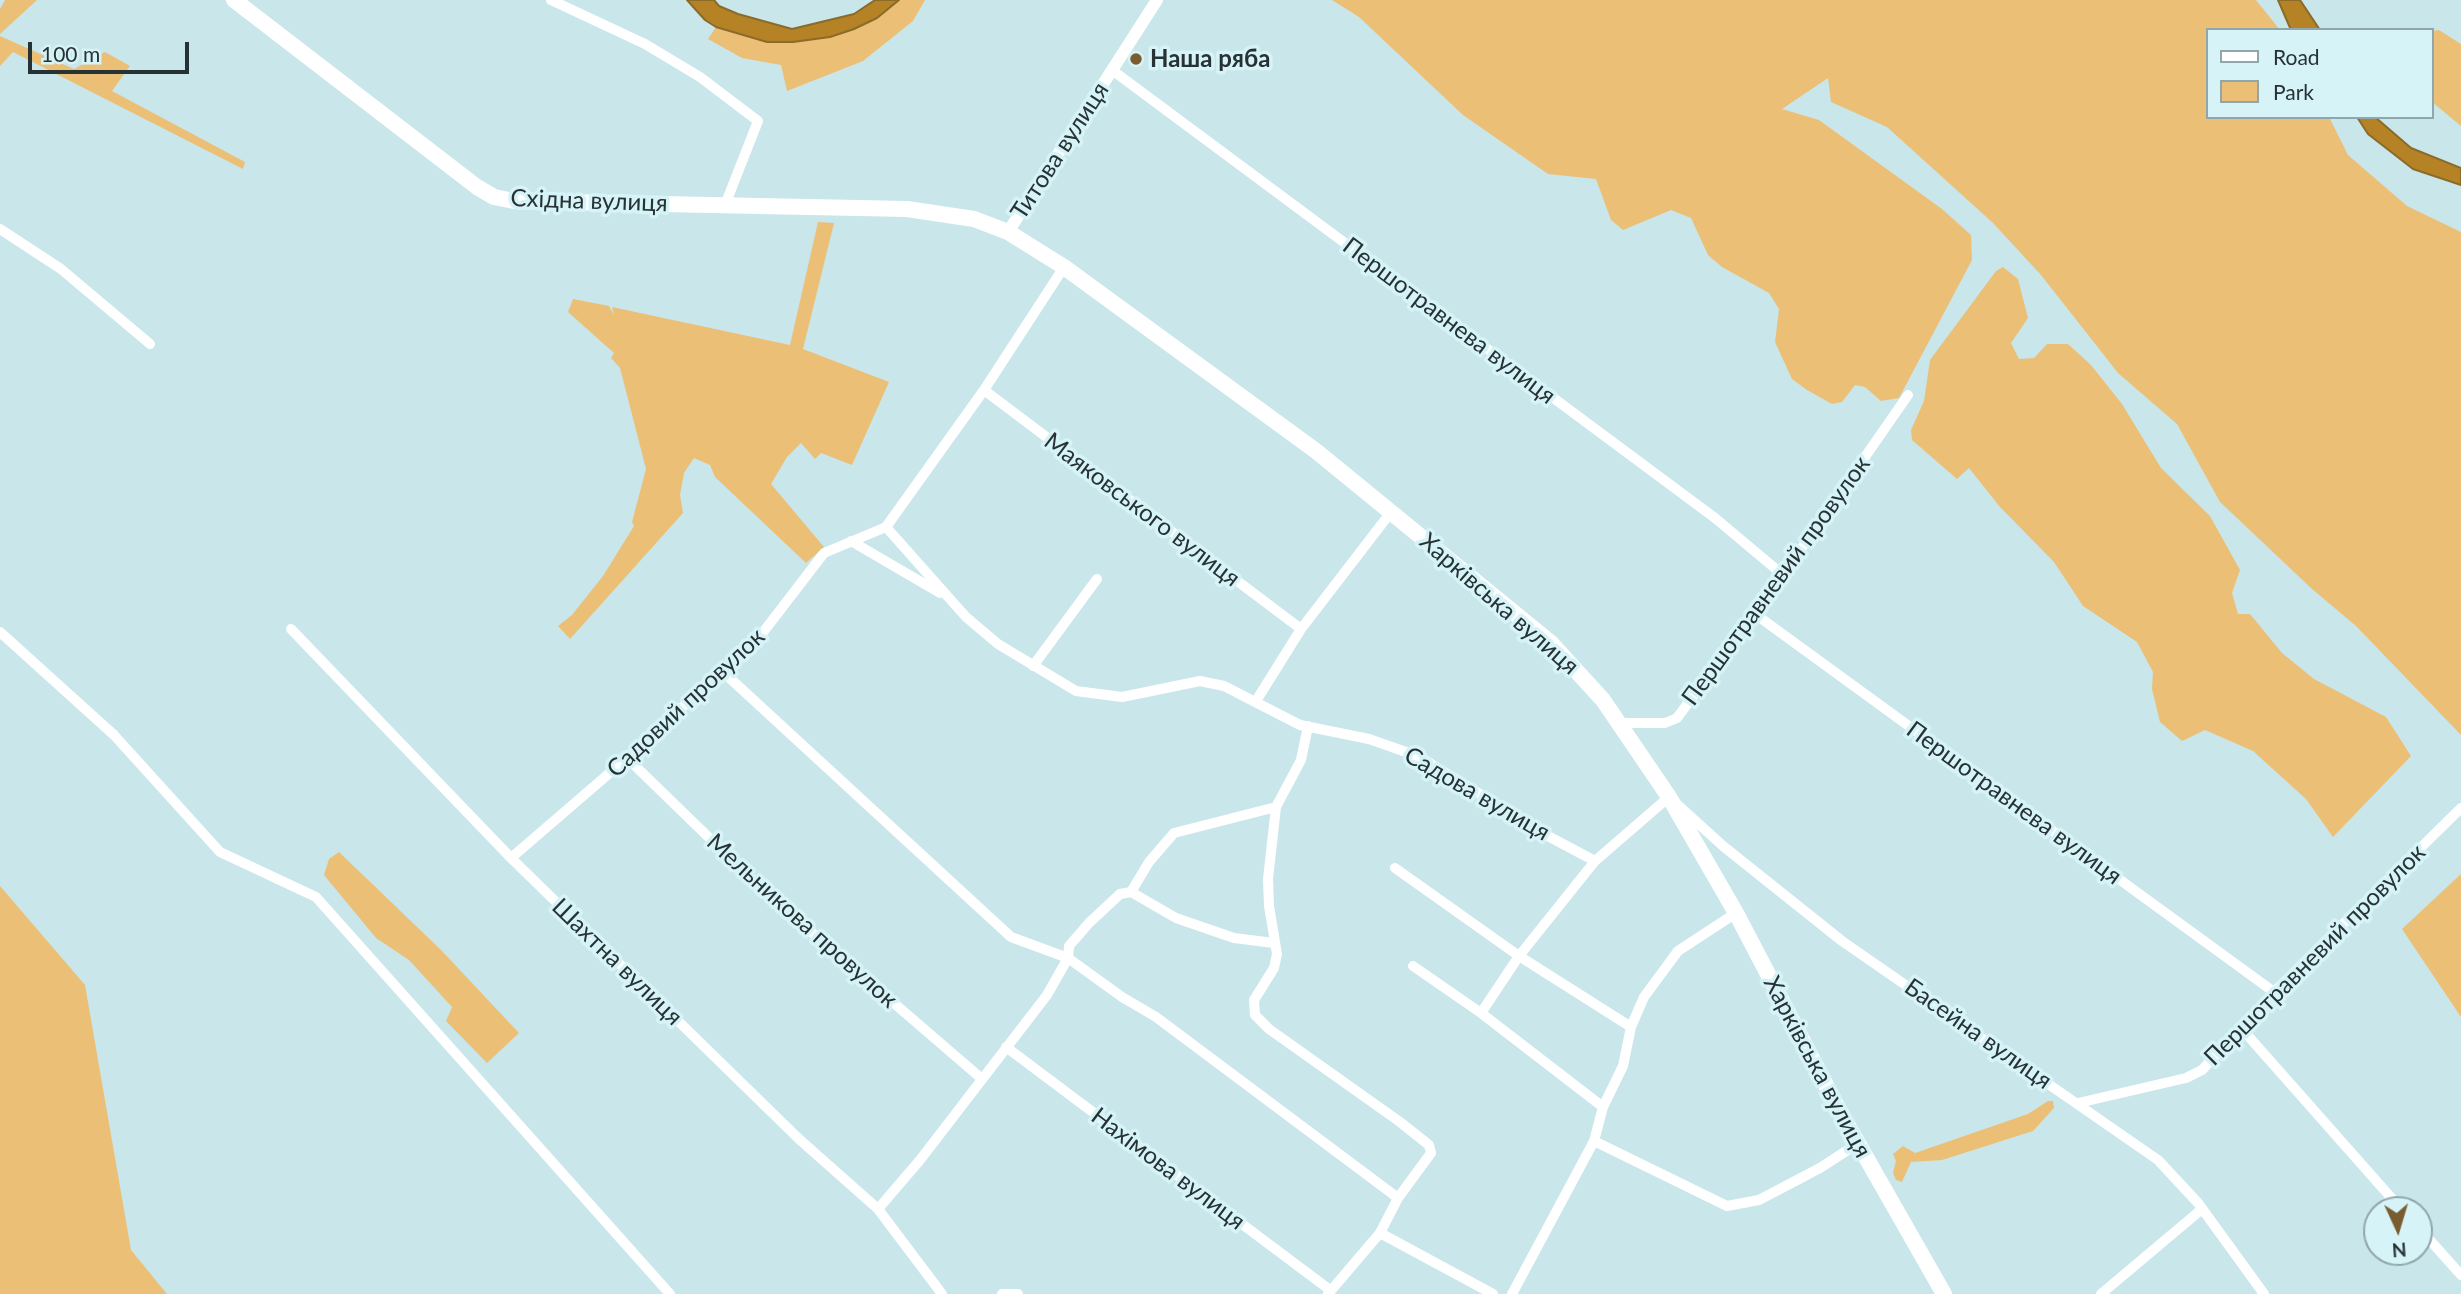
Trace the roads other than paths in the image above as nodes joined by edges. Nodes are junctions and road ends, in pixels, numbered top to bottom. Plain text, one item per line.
1 (234, 0) edge
2 (551, 0) edge
3 (1157, 0) edge
4 (1112, 70) junction
5 (725, 205) junction
6 (0, 229) edge
7 (1008, 232) junction
8 (1063, 267) junction
9 (150, 344) dead end
10 (984, 390) junction
11 (1908, 395) dead end
12 (1391, 512) junction
13 (887, 527) junction
14 (851, 541) junction
15 (1783, 575) junction
16 (1097, 579) dead end
17 (947, 597) junction
18 (1755, 614) junction
19 (291, 629) dead end
20 (1301, 629) junction
21 (0, 632) edge
22 (1033, 666) junction
23 (722, 671) junction
24 (1256, 701) junction
25 (1620, 723) junction
26 (1308, 726) junction
27 (627, 758) junction
28 (1669, 797) junction
29 (1276, 807) junction
30 (2461, 808) edge
31 (511, 858) junction
32 (1595, 861) junction
33 (1395, 868) dead end
34 (1126, 893) junction
35 (1737, 913) junction
36 (1274, 943) junction
37 (1519, 956) junction
38 (1068, 958) junction
39 (1413, 966) dead end
40 (2274, 992) junction
41 (1481, 1013) junction
42 (1631, 1027) junction
43 (2242, 1029) junction
44 (1006, 1047) junction
45 (982, 1079) junction
46 (2078, 1103) junction
47 (1603, 1107) junction
48 (1594, 1142) junction
49 (1857, 1144) junction
50 (2390, 1196) edge
51 (1398, 1198) junction
52 (878, 1209) junction
53 (2202, 1209) junction
54 (1380, 1233) junction
55 (2433, 1244) edge
56 (2461, 1275) edge
57 (1329, 1292) edge
58 (670, 1294) edge
59 (942, 1294) edge
60 (1002, 1294) edge
61 (1018, 1294) edge
62 (1493, 1294) edge
63 (1512, 1294) edge
64 (1944, 1294) edge
65 (2101, 1294) edge
66 (2264, 1294) edge

1 - 5 main road, Східна вулиця
2 - 5 street
3 - 4 street, Титова вулиця
4 - 7 street, Титова вулиця
4 - 15 street, Першотравнева вулиця
5 - 7 main road, Східна вулиця
6 - 9 street
7 - 8 main road, Харківська вулиця
8 - 10 street
8 - 12 main road, Харківська вулиця
10 - 13 street
10 - 20 street, Маяковського вулиця
11 - 15 street, Першотравневий провулок
12 - 20 street
12 - 25 main road, Харківська вулиця
13 - 14 street, Садовий провулок
13 - 17 street, Садова вулиця
14 - 17 street
14 - 23 street, Садовий провулок
15 - 18 street, Першотравневий провулок
16 - 22 street
17 - 22 street, Садова вулиця
18 - 25 street, Першотравневий провулок
18 - 40 street, Першотравнева вулиця
19 - 31 street, Шахтна вулиця
20 - 24 street
21 - 58 street
22 - 24 street, Садова вулиця
23 - 27 street, Садовий провулок
23 - 38 street
24 - 26 street, Садова вулиця
25 - 28 main road, Харківська вулиця
26 - 29 street
26 - 32 street, Садова вулиця
27 - 31 street, Садовий провулок
27 - 45 street, Мельникова провулок
28 - 32 street
28 - 35 main road, Харківська вулиця
28 - 46 street, Басейна вулиця
29 - 34 street
29 - 36 street
30 - 40 street, Першотравневий провулок
31 - 52 street, Шахтна вулиця
32 - 37 street
33 - 37 street
34 - 36 street
34 - 38 street
35 - 42 street
35 - 49 main road, Харківська вулиця
36 - 51 street, Нахімова вулиця
37 - 41 street
37 - 42 street
38 - 44 street
38 - 51 street
39 - 41 street
40 - 43 street, Першотравневий провулок
41 - 47 street
42 - 47 street
43 - 46 street, Першотравневий провулок
43 - 50 street
44 - 45 street
44 - 57 street, Нахімова вулиця
45 - 52 street
46 - 53 street, Басейна вулиця
47 - 48 street
48 - 49 street
48 - 63 street
49 - 64 main road, Харківська вулиця
51 - 54 street, Нахімова вулиця
52 - 59 street, Шахтна вулиця
53 - 65 street
53 - 66 street, Басейна вулиця
54 - 57 street, Нахімова вулиця
54 - 62 street
55 - 56 street
60 - 61 street

